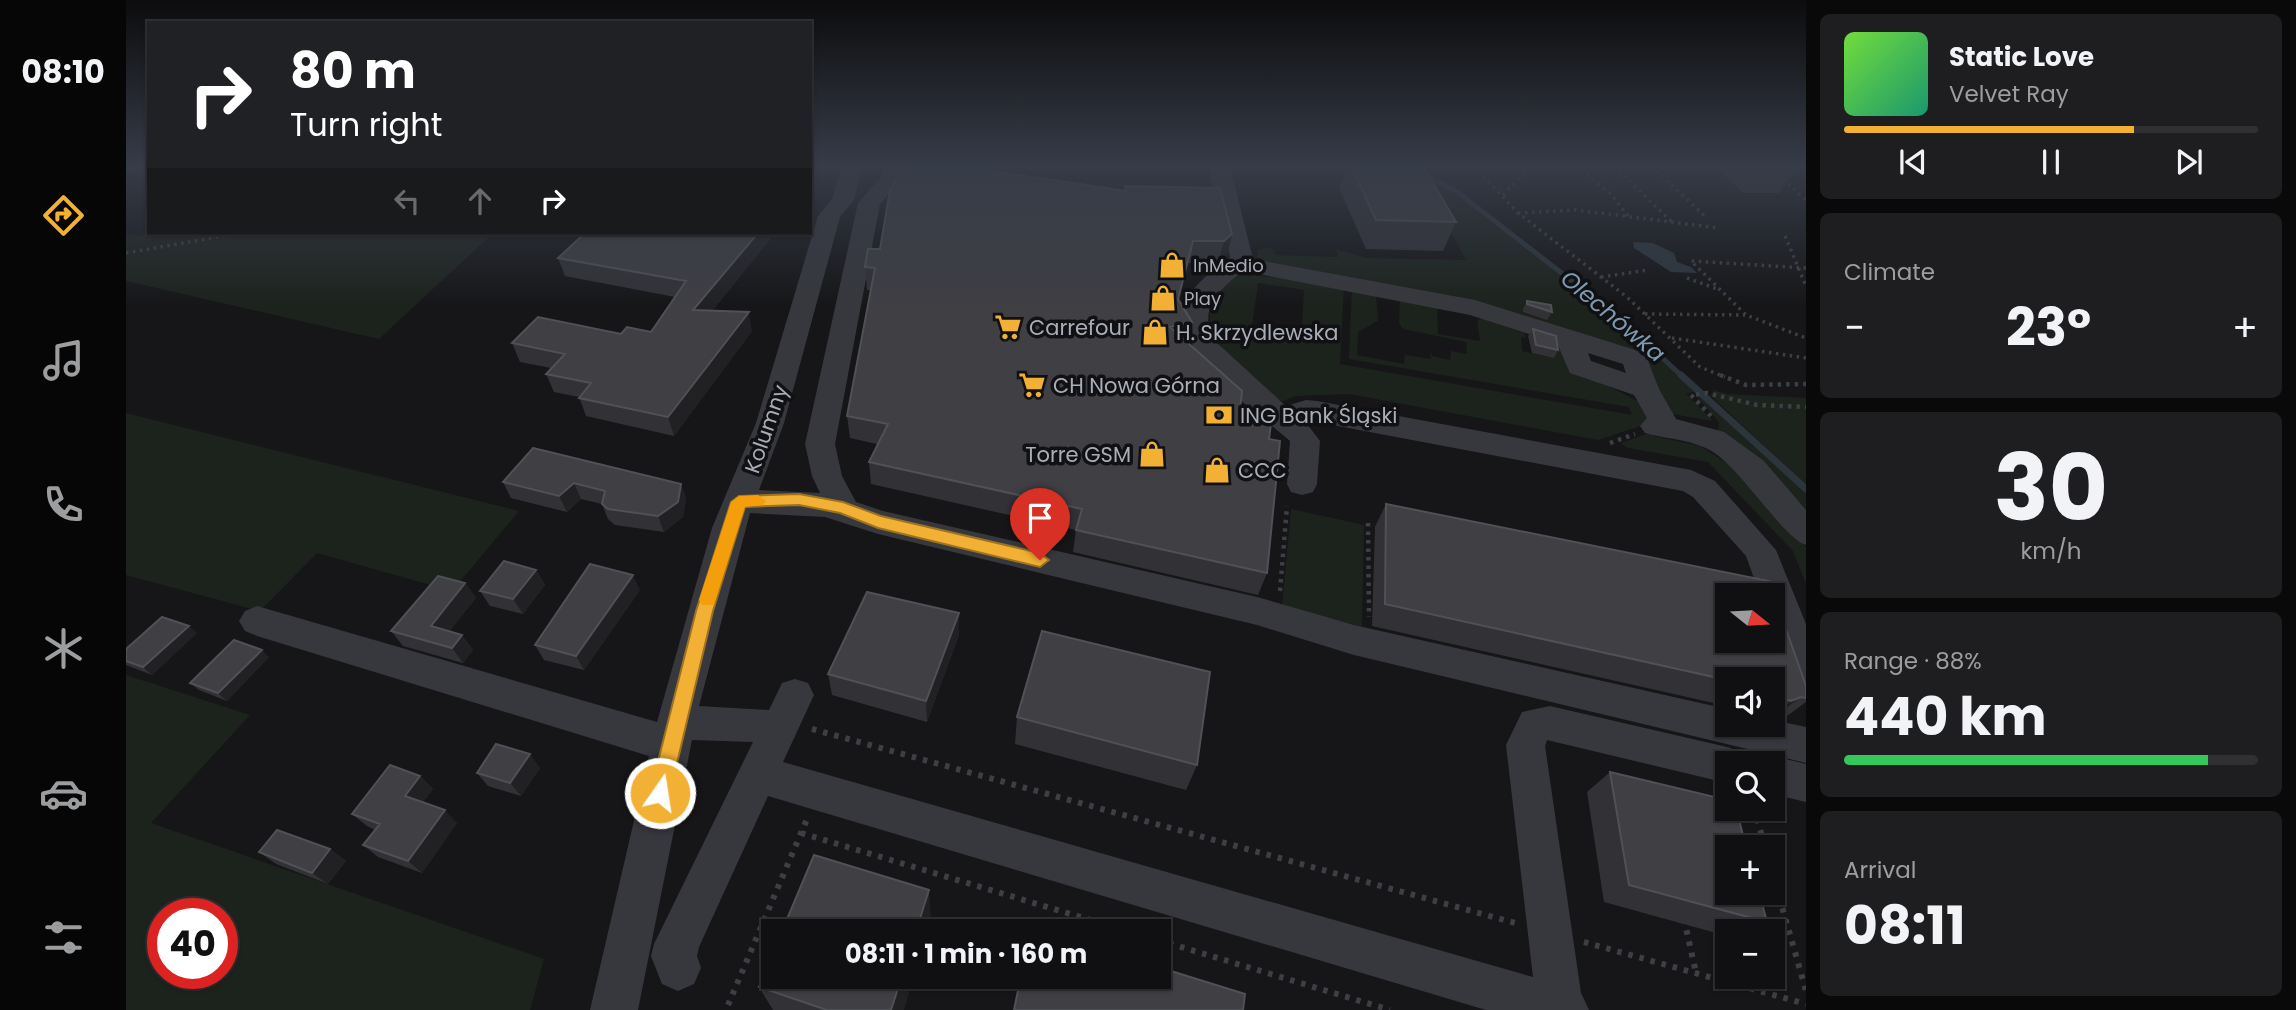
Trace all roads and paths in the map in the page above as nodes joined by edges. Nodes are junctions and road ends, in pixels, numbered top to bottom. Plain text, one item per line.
1 (828, 213) edge
2 (831, 213) edge
3 (867, 213) edge
4 (1224, 213) edge
5 (1519, 213) edge
6 (1599, 213) edge
7 (1625, 213) edge
8 (1664, 213) edge
9 (1702, 213) edge
10 (829, 216) junction
11 (1628, 217) junction
12 (1707, 218) dead end
13 (1673, 222) junction
14 (1719, 228) dead end
15 (229, 235) edge
16 (1785, 236) dead end
17 (126, 253) edge
18 (1238, 262) junction
19 (1797, 266) junction
20 (1806, 268) edge
21 (1648, 271) dead end
22 (1600, 277) junction
23 (1687, 278) dead end
24 (1806, 286) edge
25 (1721, 290) junction
26 (1645, 314) junction
27 (1746, 315) junction
28 (1669, 338) junction
29 (1806, 338) edge
30 (1806, 358) edge
31 (1806, 384) edge
32 (1694, 394) dead end
33 (1806, 407) edge
34 (1282, 417) junction
35 (1295, 495) joint
36 (739, 502) junction
37 (843, 508) junction
38 (1368, 523) dead end
39 (1806, 533) edge
40 (1278, 617) junction
41 (257, 621) dead end
42 (1370, 644) junction
43 (1806, 670) edge
44 (786, 715) junction
45 (674, 732) junction
46 (1806, 745) edge
47 (1715, 762) edge
48 (758, 774) junction
49 (1785, 778) edge
50 (1806, 783) edge
51 (819, 792) junction
52 (801, 833) junction
53 (1782, 905) edge
54 (1682, 912) edge
55 (1088, 919) edge
56 (1551, 933) junction
57 (1171, 944) edge
58 (678, 968) dead end
59 (1696, 974) junction
60 (1806, 991) edge
61 (1806, 1004) edge
62 (728, 1005) dead end
63 (1563, 1009) edge
64 (614, 1010) edge
65 (1390, 1010) edge

1 - 10 street, Kolumny
2 - 10 street, Kolumny
3 - 37 street
4 - 18 street
5 - 22 path
6 - 11 path
7 - 11 path
8 - 13 path
9 - 12 path
10 - 36 street, Kolumny
11 - 13 path
13 - 14 path
15 - 17 path
16 - 19 path
18 - 34 street
18 - 39 street
19 - 20 path
19 - 24 path
19 - 25 path
21 - 22 path
22 - 26 path
23 - 25 path
25 - 27 path
26 - 27 path
26 - 28 path
27 - 29 path
28 - 30 path
28 - 31 path
32 - 33 path
34 - 35 street
34 - 43 street
35 - 40 path
36 - 37 street
36 - 45 street, Kolumny
37 - 40 street
38 - 42 path
40 - 42 street
41 - 45 street
42 - 46 street
44 - 45 street
44 - 48 street
44 - 56 path
45 - 64 street, Kolumny
47 - 56 street
48 - 51 street
48 - 58 street
49 - 50 street
51 - 52 path
51 - 63 street
52 - 55 path
52 - 62 path
53 - 60 path
54 - 59 path
56 - 59 path
56 - 63 street
57 - 65 path
59 - 61 path

